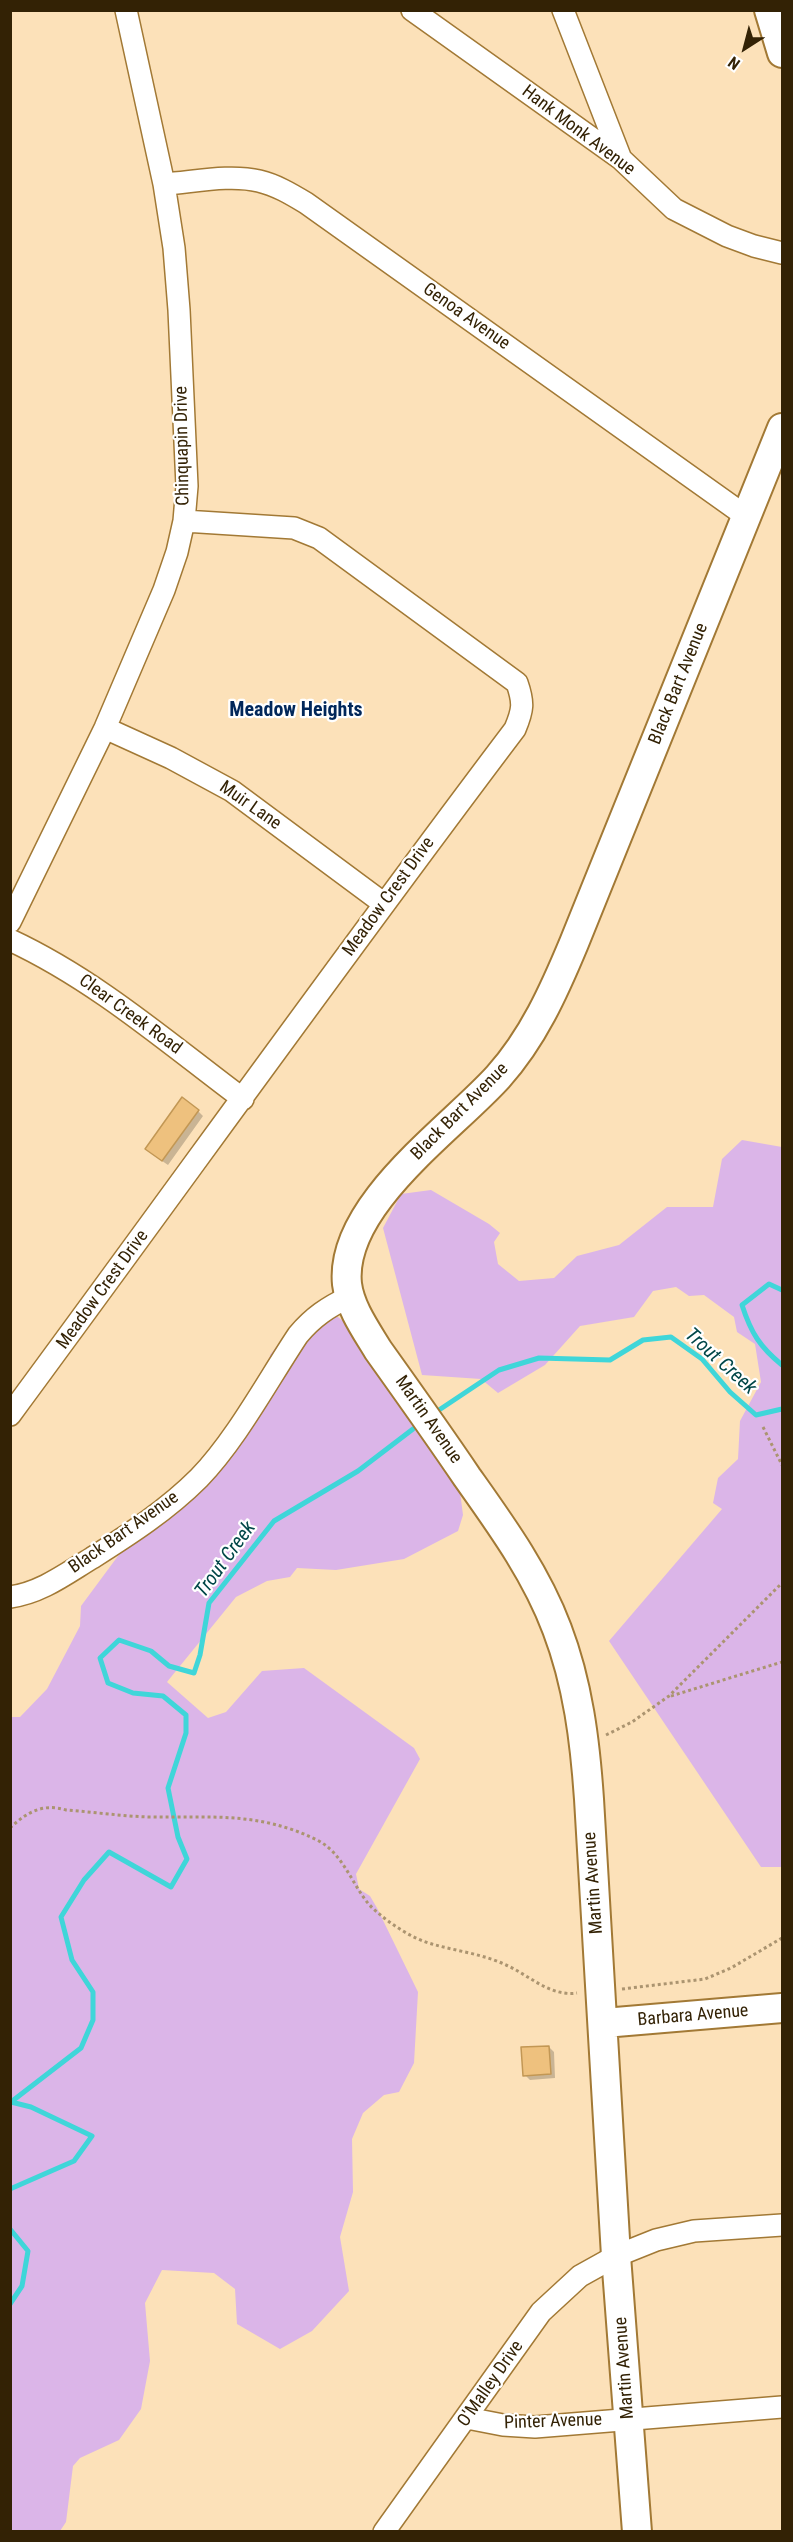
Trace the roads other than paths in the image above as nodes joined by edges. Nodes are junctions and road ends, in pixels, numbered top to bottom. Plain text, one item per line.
1 (126, 10) edge
2 (412, 10) edge
3 (563, 10) edge
4 (769, 10) edge
5 (783, 53) edge
6 (621, 159) junction
7 (164, 184) junction
8 (783, 253) edge
9 (783, 428) edge
10 (747, 517) junction
11 (184, 521) junction
12 (105, 728) junction
13 (383, 903) junction
14 (10, 922) edge
15 (10, 940) edge
16 (243, 1099) junction
17 (350, 1297) junction
18 (10, 1415) edge
19 (10, 1597) edge
20 (783, 2008) edge
21 (604, 2023) junction
22 (783, 2225) edge
23 (616, 2256) junction
24 (783, 2407) edge
25 (467, 2418) junction
26 (629, 2419) junction
27 (384, 2532) edge
28 (636, 2532) edge

1 - 7 street, Chinquapin Drive
2 - 6 street, Hank Monk Avenue
3 - 6 street
4 - 5 street
6 - 8 street, Hank Monk Avenue
7 - 10 street, Genoa Avenue
7 - 11 street, Chinquapin Drive
9 - 10 street, Black Bart Avenue
10 - 17 street, Black Bart Avenue
11 - 12 street, Chinquapin Drive
11 - 13 street, Meadow Crest Drive
12 - 13 street, Muir Lane
12 - 14 street, Chinquapin Drive
13 - 16 street, Meadow Crest Drive
15 - 16 street, Clear Creek Road
16 - 18 street, Meadow Crest Drive
17 - 19 street, Black Bart Avenue
17 - 21 street, Martin Avenue
20 - 21 street, Barbara Avenue
21 - 23 street, Martin Avenue
22 - 23 street, O'Malley Drive
23 - 25 street, O'Malley Drive
23 - 26 street, Martin Avenue
24 - 26 street, Pinter Avenue
25 - 26 street, Pinter Avenue
25 - 27 street, O'Malley Drive
26 - 28 street, Martin Avenue

